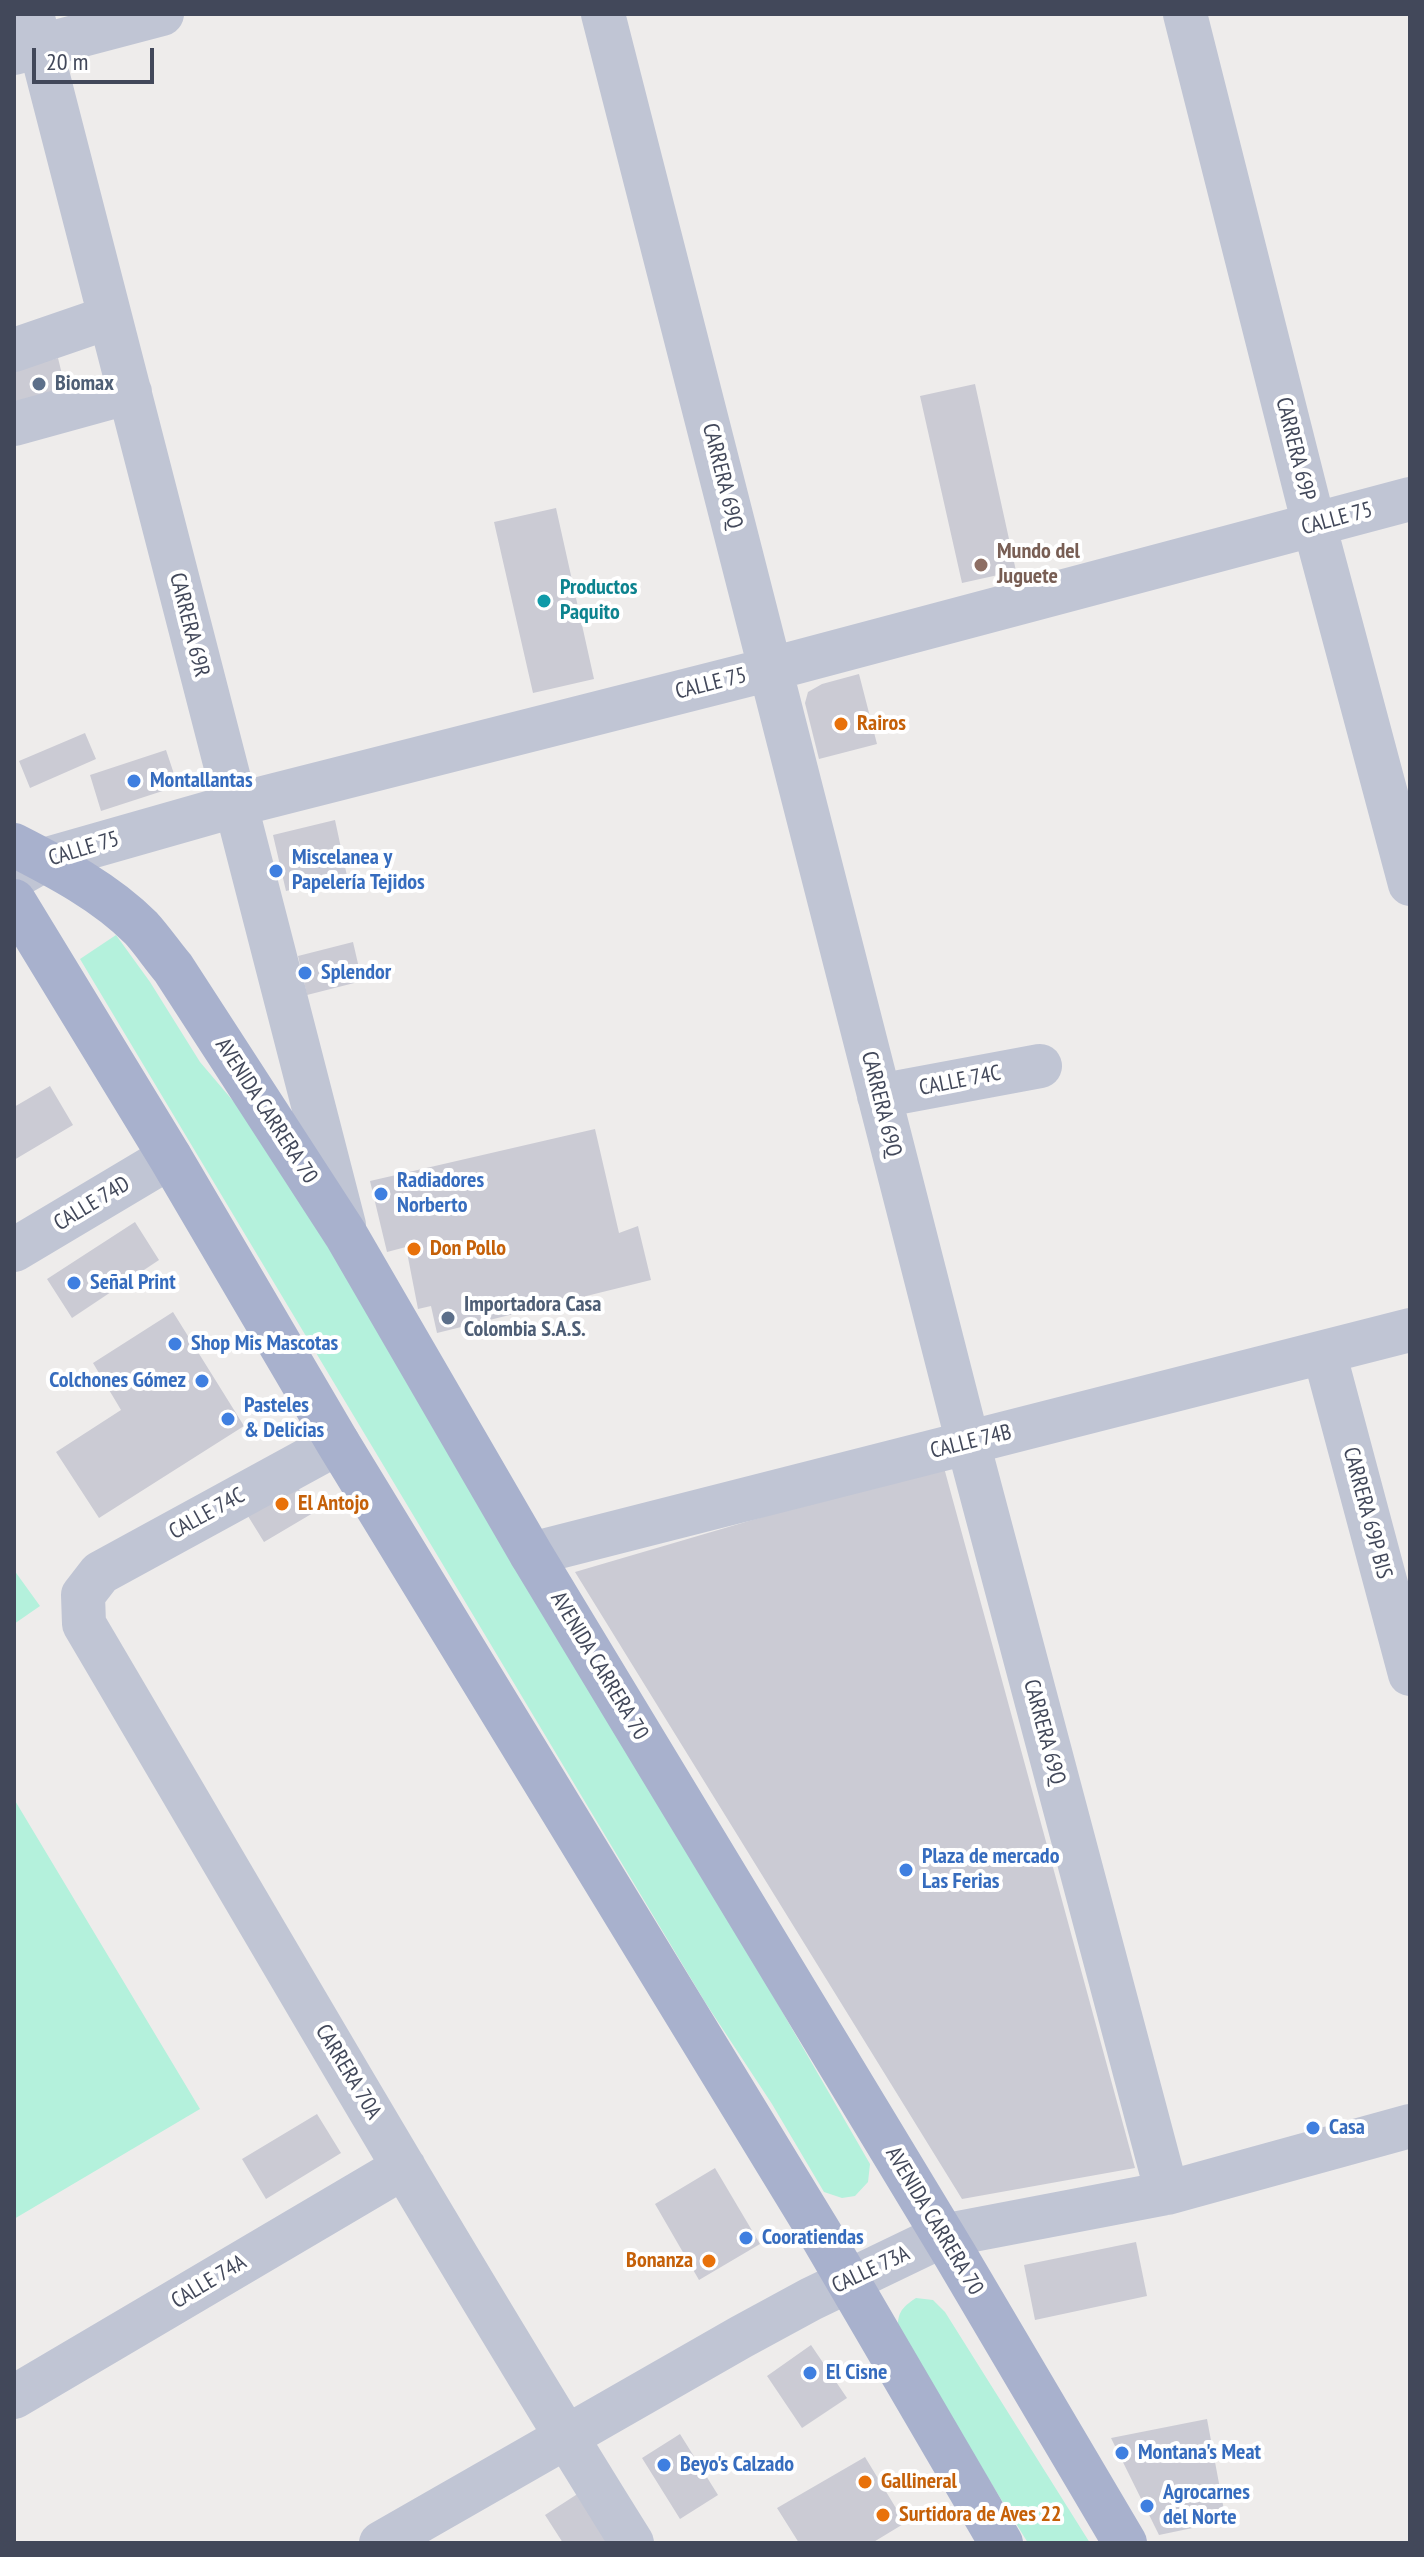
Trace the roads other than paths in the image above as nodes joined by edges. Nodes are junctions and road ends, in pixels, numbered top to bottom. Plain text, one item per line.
1 (162, 14) edge
2 (603, 14) edge
3 (1185, 14) edge
4 (29, 37) edge
5 (110, 317) junction
6 (14, 350) edge
7 (130, 392) junction
8 (14, 424) edge
9 (1410, 499) edge
10 (1316, 526) junction
11 (771, 669) junction
12 (235, 805) junction
13 (24, 861) edge
14 (1410, 884) edge
15 (14, 901) edge
16 (1040, 1066) dead end
17 (879, 1096) junction
18 (170, 1157) junction
19 (346, 1235) junction
20 (14, 1250) edge
21 (1410, 1330) edge
22 (1324, 1352) junction
23 (338, 1443) junction
24 (968, 1443) junction
25 (531, 1554) junction
26 (83, 1595) joint
27 (1410, 1674) edge
28 (1410, 2126) edge
29 (404, 2167) junction
30 (1167, 2193) junction
31 (942, 2236) junction
32 (848, 2281) junction
33 (14, 2397) edge
34 (565, 2436) junction
35 (381, 2543) edge
36 (632, 2543) edge
37 (1001, 2543) edge
38 (1125, 2543) edge

1 - 4 street
2 - 11 street, CARRERA 69Q
3 - 10 street, CARRERA 69P
4 - 5 street, CARRERA 69R
5 - 6 street
5 - 7 street, CARRERA 69R
7 - 8 street
7 - 12 street, CARRERA 69R
9 - 10 street, CALLE 75
10 - 11 street, CALLE 75
10 - 14 street, CARRERA 69P
11 - 12 street, CALLE 75
11 - 17 street, CARRERA 69Q
12 - 13 street, CALLE 75
12 - 19 street, CARRERA 69R
13 - 19 main road, AVENIDA CARRERA 70
15 - 18 main road
16 - 17 street, CALLE 74C
17 - 24 street, CARRERA 69Q
18 - 20 street, CALLE 74D
18 - 23 main road
19 - 25 main road, AVENIDA CARRERA 70
21 - 22 street, CALLE 74B
22 - 24 street, CALLE 74B
22 - 27 street, CARRERA 69P BIS
23 - 26 street, CALLE 74C
23 - 32 main road
24 - 25 street, CALLE 74B
24 - 30 street, CARRERA 69Q
25 - 31 main road, AVENIDA CARRERA 70
26 - 29 street, CARRERA 70A
28 - 30 street, CALLE 73A
29 - 33 street, CALLE 74A
29 - 34 street, CARRERA 70A
30 - 31 street, CALLE 73A
31 - 32 street, CALLE 73A
31 - 38 main road, AVENIDA CARRERA 70
32 - 34 street, CALLE 73A
32 - 37 main road
34 - 35 street, CALLE 73A
34 - 36 street, CARRERA 70A

